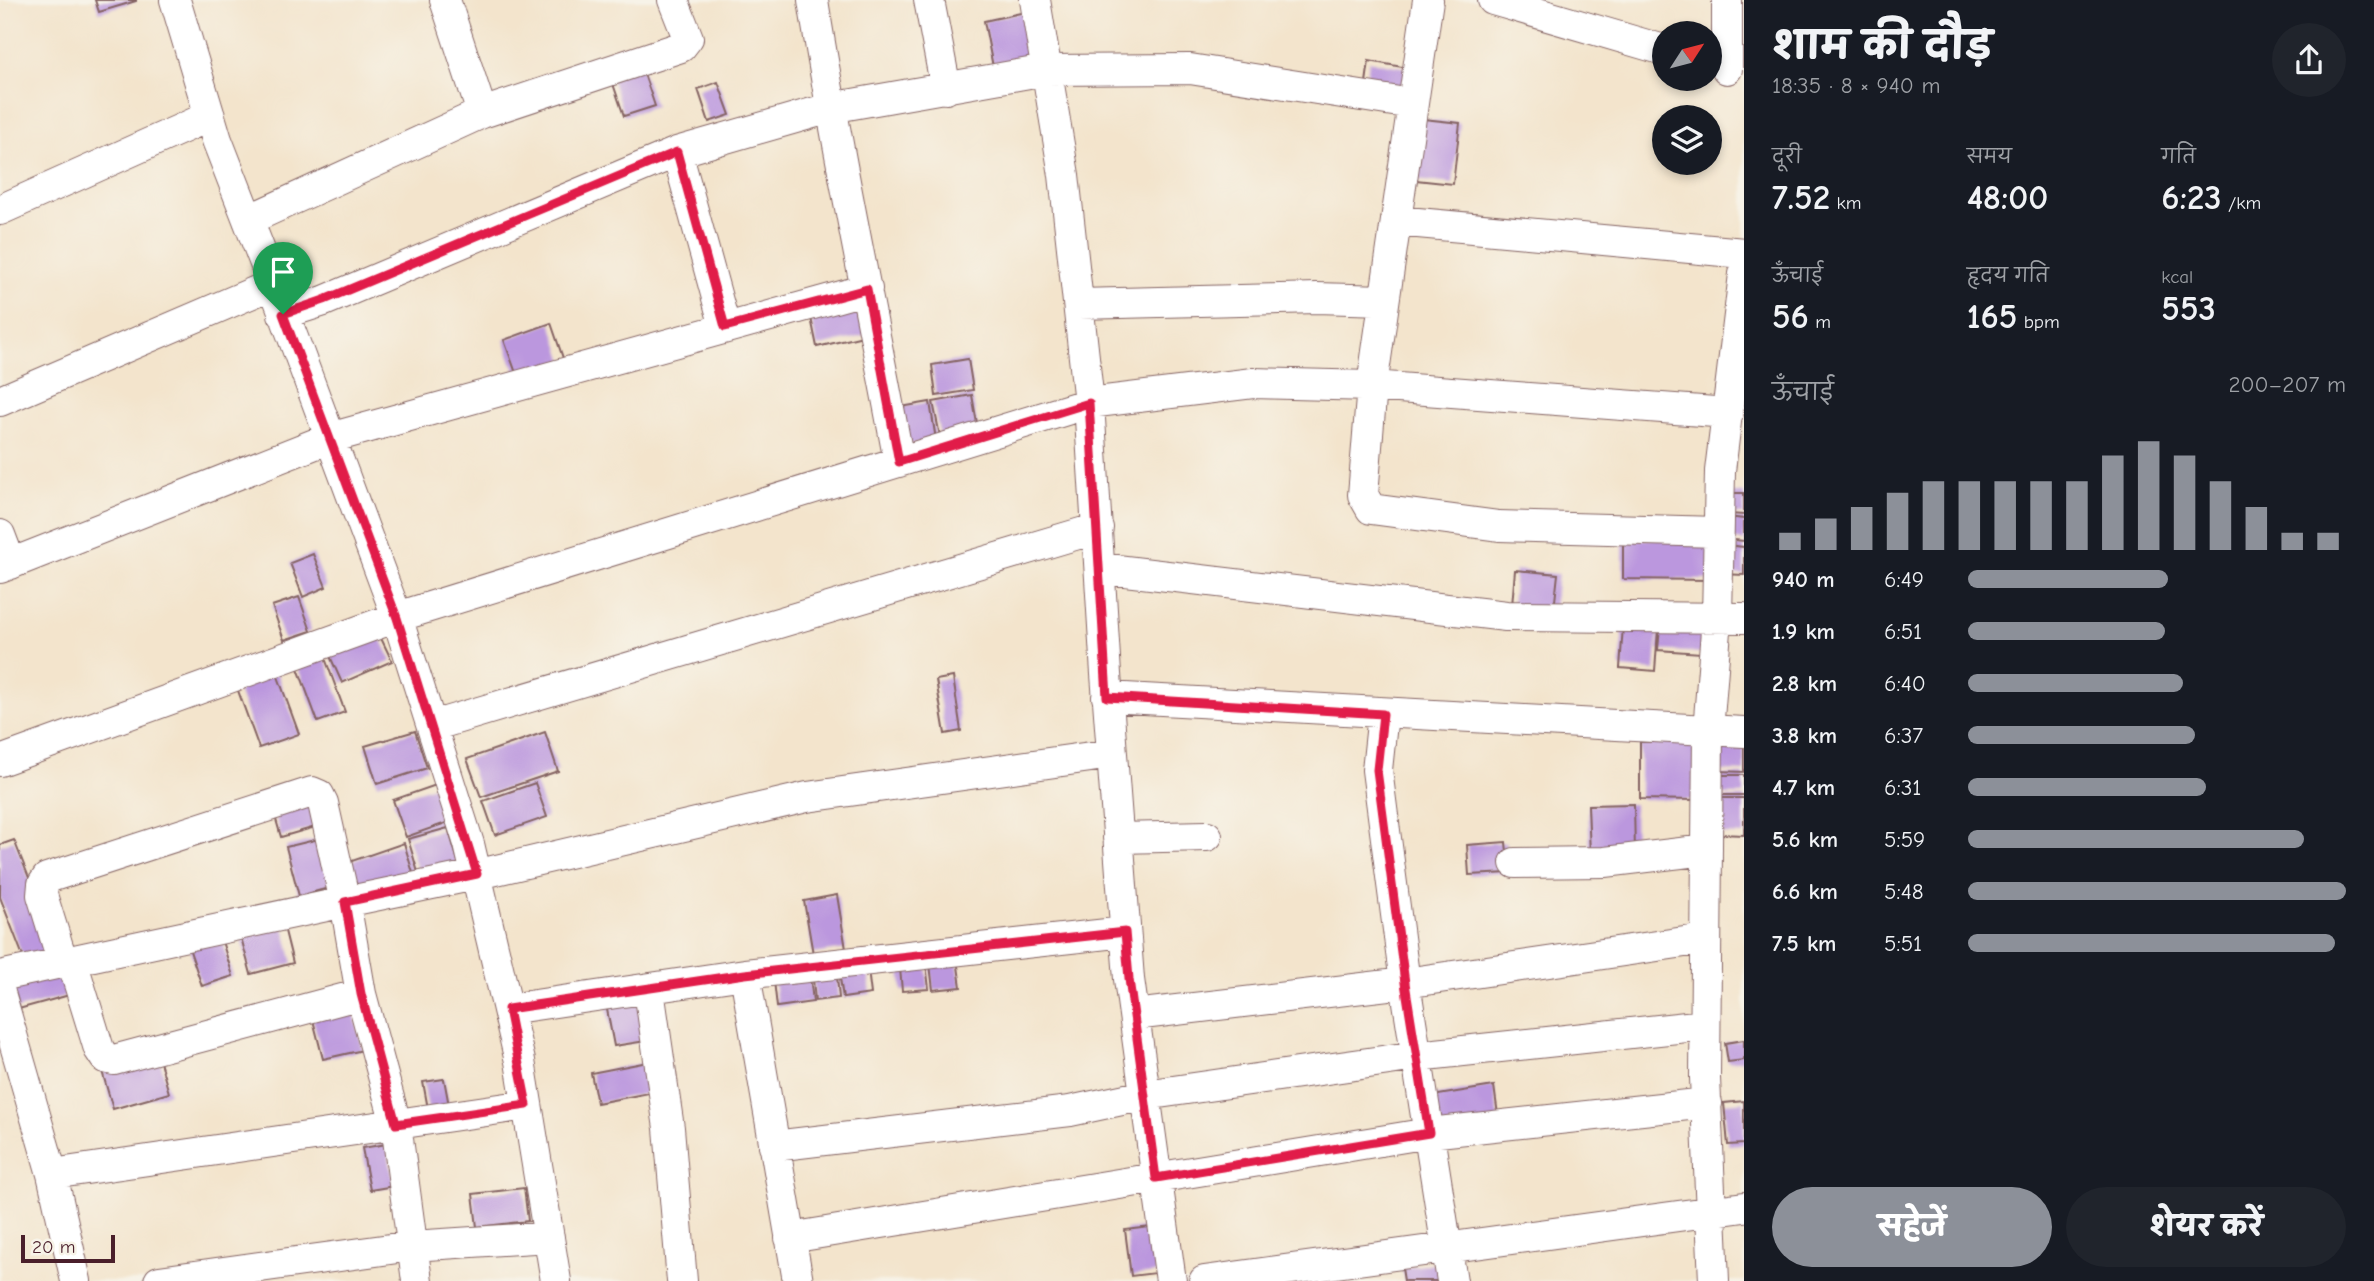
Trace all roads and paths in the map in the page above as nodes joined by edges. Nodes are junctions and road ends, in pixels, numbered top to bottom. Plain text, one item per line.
1 (175, 0) edge
2 (445, 0) edge
3 (673, 0) edge
4 (813, 0) edge
5 (929, 0) edge
6 (1035, 0) edge
7 (1428, 0) edge
8 (1493, 0) edge
9 (1727, 0) edge
10 (1521, 4) edge
11 (1652, 46) edge
12 (1727, 69) edge
13 (1046, 70) junction
14 (946, 89) junction
15 (1412, 104) junction
16 (830, 108) junction
17 (482, 113) junction
18 (210, 116) junction
19 (677, 152) junction
20 (0, 210) edge
21 (248, 220) junction
22 (1396, 221) junction
23 (1744, 253) edge
24 (1744, 274) edge
25 (273, 284) junction
26 (867, 289) junction
27 (1384, 300) junction
28 (1079, 304) junction
29 (283, 314) junction
30 (725, 327) junction
31 (1738, 372) edge
32 (1372, 386) junction
33 (0, 401) edge
34 (1089, 403) junction
35 (1728, 413) junction
36 (330, 438) junction
37 (899, 462) junction
38 (1732, 480) edge
39 (1098, 528) junction
40 (1718, 532) junction
41 (0, 536) edge
42 (5, 566) edge
43 (1100, 568) junction
44 (397, 618) junction
45 (1731, 618) edge
46 (1107, 697) junction
47 (1383, 714) junction
48 (432, 726) junction
49 (1707, 731) junction
50 (1744, 732) edge
51 (1112, 754) junction
52 (0, 761) edge
53 (1207, 836) dead end
54 (1118, 838) junction
55 (1706, 850) junction
56 (1515, 863) dead end
57 (477, 874) junction
58 (345, 902) junction
59 (1125, 932) junction
60 (1705, 939) junction
61 (68, 962) junction
62 (745, 974) junction
63 (0, 976) edge
64 (1405, 983) junction
65 (649, 990) junction
66 (0, 993) edge
67 (361, 994) junction
68 (508, 1009) junction
69 (1134, 1015) junction
70 (1705, 1025) junction
71 (1417, 1056) junction
72 (1145, 1095) junction
73 (1707, 1102) junction
74 (527, 1105) junction
75 (396, 1124) junction
76 (1429, 1133) junction
77 (774, 1146) junction
78 (52, 1174) junction
79 (1156, 1178) junction
80 (1744, 1207) edge
81 (1711, 1213) junction
82 (549, 1237) junction
83 (790, 1238) junction
84 (412, 1246) junction
85 (1447, 1248) junction
86 (76, 1281) edge
87 (159, 1281) edge
88 (417, 1281) edge
89 (556, 1281) edge
90 (682, 1281) edge
91 (797, 1281) edge
92 (1171, 1281) edge
93 (1204, 1281) edge
94 (1452, 1281) edge
95 (1714, 1281) edge

1 - 18 street
2 - 17 street
3 - 17 street
4 - 16 street
5 - 14 street
6 - 13 street
7 - 15 street
8 - 10 street
9 - 12 street
10 - 11 street
13 - 14 street
13 - 15 street
13 - 28 street
14 - 16 street
15 - 22 street
16 - 19 street
16 - 26 street
17 - 21 street
18 - 20 street
18 - 21 street
19 - 29 street
19 - 30 street
21 - 25 street
22 - 23 street
22 - 27 street
24 - 31 street
25 - 29 street
25 - 33 street
26 - 30 street
26 - 37 street
27 - 28 street
27 - 32 street
28 - 34 street
29 - 36 street
30 - 36 street
31 - 35 street
32 - 34 street
32 - 35 street
32 - 40 street
34 - 37 street
34 - 39 street
35 - 38 street
36 - 42 street
36 - 44 street
37 - 44 street
38 - 40 street
39 - 43 street
39 - 48 street
40 - 45 street
41 - 42 street
43 - 45 street
43 - 46 street
44 - 48 street
44 - 52 street
45 - 49 street
46 - 47 street
46 - 51 street
47 - 49 street
47 - 64 street
48 - 57 street
49 - 50 street
49 - 55 street
51 - 54 street
51 - 57 street
53 - 54 street
54 - 59 street
55 - 56 street
55 - 60 street
57 - 58 street
57 - 68 street
58 - 61 street
58 - 61 street
58 - 67 street
59 - 62 street
59 - 69 street
60 - 64 street
60 - 70 street
61 - 63 street
61 - 67 street
62 - 65 street
62 - 77 street
64 - 69 street
64 - 71 street
65 - 68 street
65 - 90 street
66 - 78 street
67 - 75 street
68 - 74 street
69 - 72 street
70 - 71 street
70 - 73 street
71 - 72 street
71 - 76 street
72 - 77 street
72 - 79 street
73 - 76 street
73 - 81 street
74 - 75 street
74 - 82 street
75 - 78 street
75 - 84 street
76 - 79 street
76 - 85 street
77 - 83 street
78 - 86 street
79 - 83 street
79 - 92 street
80 - 81 street
81 - 85 street
81 - 95 street
82 - 84 street
82 - 89 street
83 - 91 street
84 - 87 street
84 - 88 street
85 - 93 street
85 - 94 street

